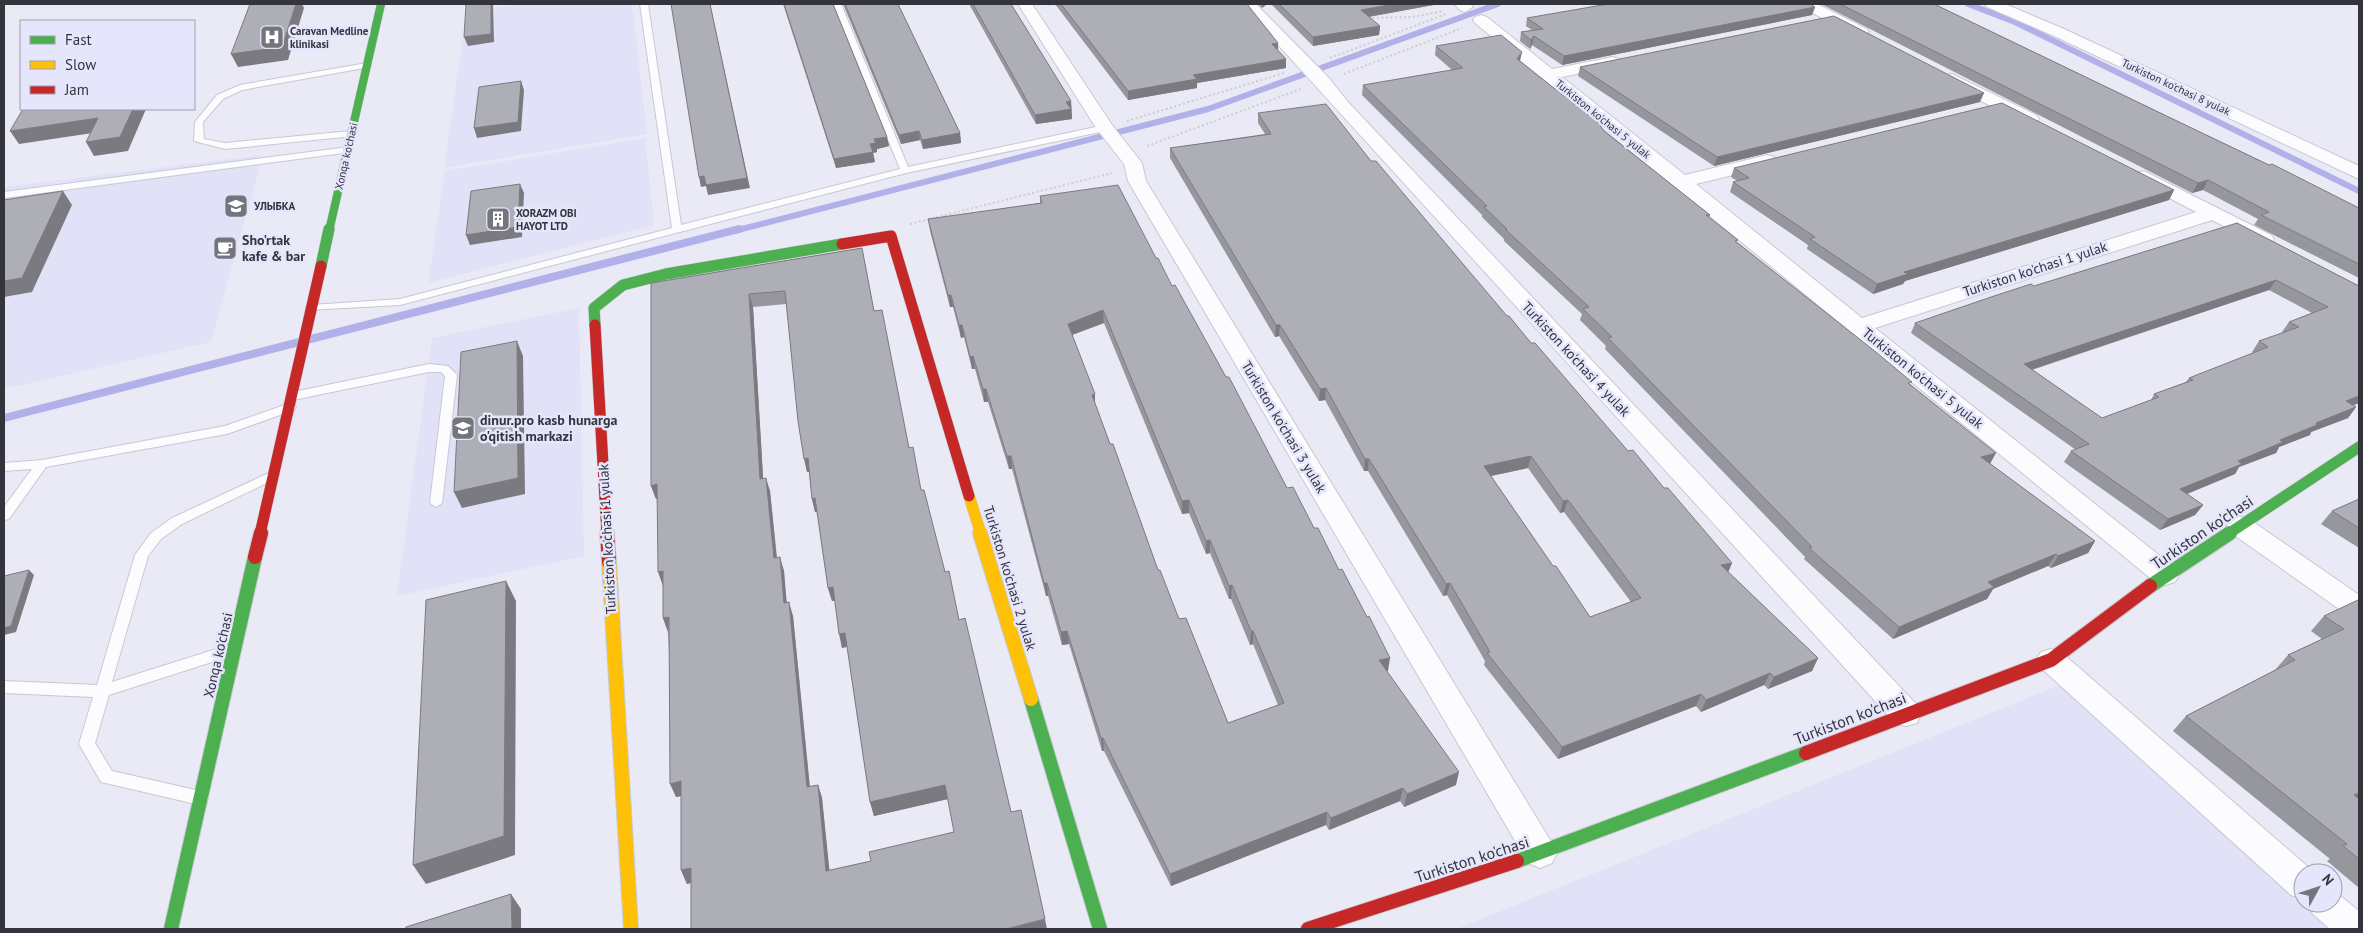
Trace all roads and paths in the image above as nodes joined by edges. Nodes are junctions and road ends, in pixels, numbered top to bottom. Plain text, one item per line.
1 (381, 4) edge
2 (644, 4) edge
3 (837, 4) edge
4 (1026, 4) edge
5 (1248, 4) edge
6 (1806, 4) edge
7 (1992, 4) edge
8 (1469, 10) edge
9 (1834, 18) junction
10 (1367, 19) edge
11 (1806, 24) edge
12 (1878, 41) edge
13 (1625, 60) edge
14 (367, 65) junction
15 (1939, 72) edge
16 (1549, 75) junction
17 (1322, 82) junction
18 (2000, 104) junction
19 (1971, 111) edge
20 (2044, 126) edge
21 (1105, 128) junction
22 (351, 134) junction
23 (348, 150) junction
24 (1787, 156) edge
25 (1133, 163) junction
26 (2124, 167) edge
27 (905, 170) junction
28 (2359, 173) edge
29 (1681, 182) junction
30 (4, 195) edge
31 (2213, 213) junction
32 (677, 229) junction
33 (891, 236) junction
34 (2282, 248) edge
35 (311, 308) junction
36 (1858, 326) junction
37 (293, 397) junction
38 (2359, 448) edge
39 (42, 464) junction
40 (4, 467) edge
41 (275, 474) junction
42 (436, 502) dead end
43 (4, 516) edge
44 (2240, 526) junction
45 (2165, 575) junction
46 (2359, 609) edge
47 (235, 649) junction
48 (2051, 660) junction
49 (4, 687) edge
50 (102, 691) junction
51 (1906, 714) junction
52 (200, 798) junction
53 (1540, 853) junction
54 (2293, 875) edge
55 (2336, 913) edge
56 (171, 929) edge
57 (631, 929) edge
58 (1100, 929) edge
59 (1308, 929) edge
60 (2354, 929) edge

1 - 14 street, Xonqa ko'chasi
2 - 32 lane
3 - 27 lane
4 - 21 street, Turkiston ko'chasi 3 yulak
5 - 17 street, Turkiston ko'chasi 4 yulak
6 - 9 street
7 - 28 street, Turkiston ko'chasi 8 yulak
8 - 10 path
8 - 16 street, Turkiston ko'chasi 5 yulak
8 - 17 path
9 - 11 street
9 - 12 street
13 - 16 street, Turkiston ko'chasi 5 yulak
14 - 22 street, Xonqa ko'chasi
14 - 22 lane
15 - 18 street
16 - 29 street, Turkiston ko'chasi 5 yulak
17 - 25 path
17 - 51 street, Turkiston ko'chasi 4 yulak
18 - 19 street
18 - 20 street
21 - 25 street, Turkiston ko'chasi 3 yulak
21 - 27 lane
22 - 23 street, Xonqa ko'chasi
23 - 30 lane
23 - 35 street, Xonqa ko'chasi
24 - 29 street
25 - 33 path
25 - 53 street, Turkiston ko'chasi 3 yulak
26 - 31 street
27 - 32 lane
29 - 36 street, Turkiston ko'chasi 5 yulak
31 - 34 street
31 - 36 street, Turkiston ko'chasi 1 yulak
32 - 35 lane
33 - 57 street, Turkiston ko'chasi 1 yulak
33 - 58 street, Turkiston ko'chasi 2 yulak
35 - 37 street, Xonqa ko'chasi
36 - 45 street, Turkiston ko'chasi 5 yulak
37 - 39 lane
37 - 41 street, Xonqa ko'chasi
37 - 42 lane
38 - 44 street, Turkiston ko'chasi
39 - 40 lane
39 - 43 lane
41 - 47 street, Xonqa ko'chasi
41 - 50 lane
44 - 45 street, Turkiston ko'chasi
44 - 46 street
45 - 48 street, Turkiston ko'chasi
47 - 50 lane
47 - 52 street, Xonqa ko'chasi
48 - 51 street, Turkiston ko'chasi
48 - 54 street
49 - 50 lane
50 - 52 lane
51 - 53 street, Turkiston ko'chasi
52 - 56 street, Xonqa ko'chasi
53 - 59 street, Turkiston ko'chasi
55 - 60 street

